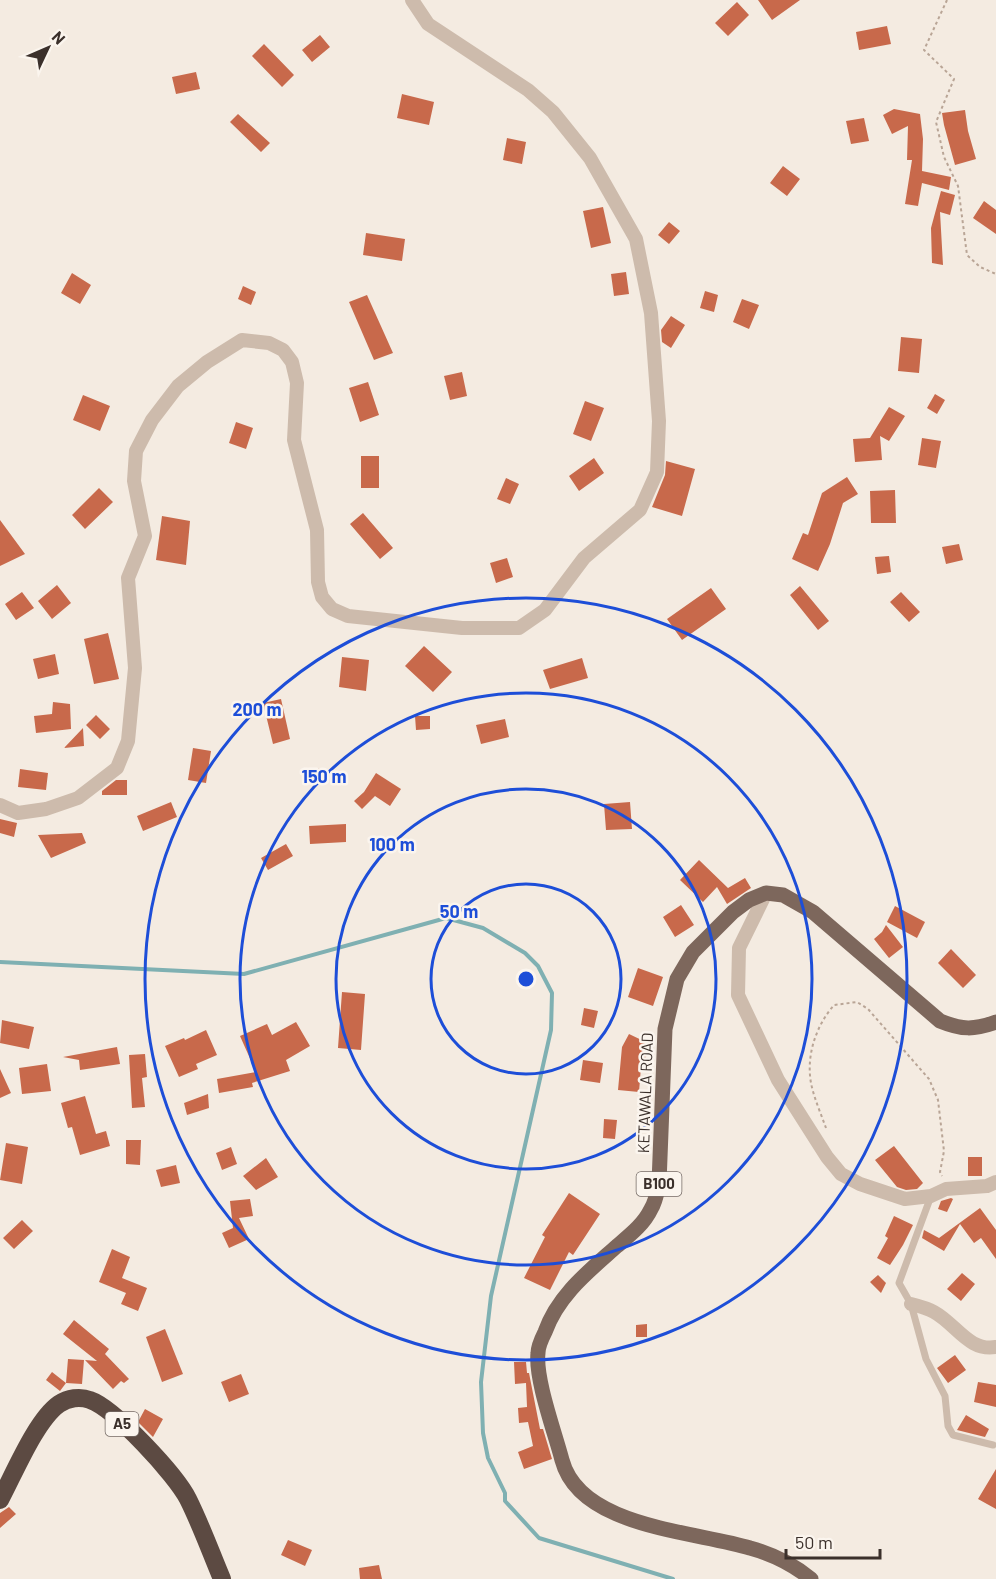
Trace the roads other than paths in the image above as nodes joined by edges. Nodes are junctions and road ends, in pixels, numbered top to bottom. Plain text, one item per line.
1 (412, 0) edge
2 (0, 805) edge
3 (766, 893) junction
4 (996, 1022) edge
5 (996, 1182) edge
6 (931, 1196) junction
7 (911, 1304) junction
8 (996, 1347) edge
9 (993, 1445) dead end
10 (0, 1500) edge
11 (222, 1579) edge
12 (811, 1579) edge

1 - 2 street
3 - 4 main road
3 - 6 street
3 - 12 main road, KETAWALA ROAD / B100
5 - 6 street
6 - 7 lane
7 - 8 street
7 - 9 lane
10 - 11 highway, A5

